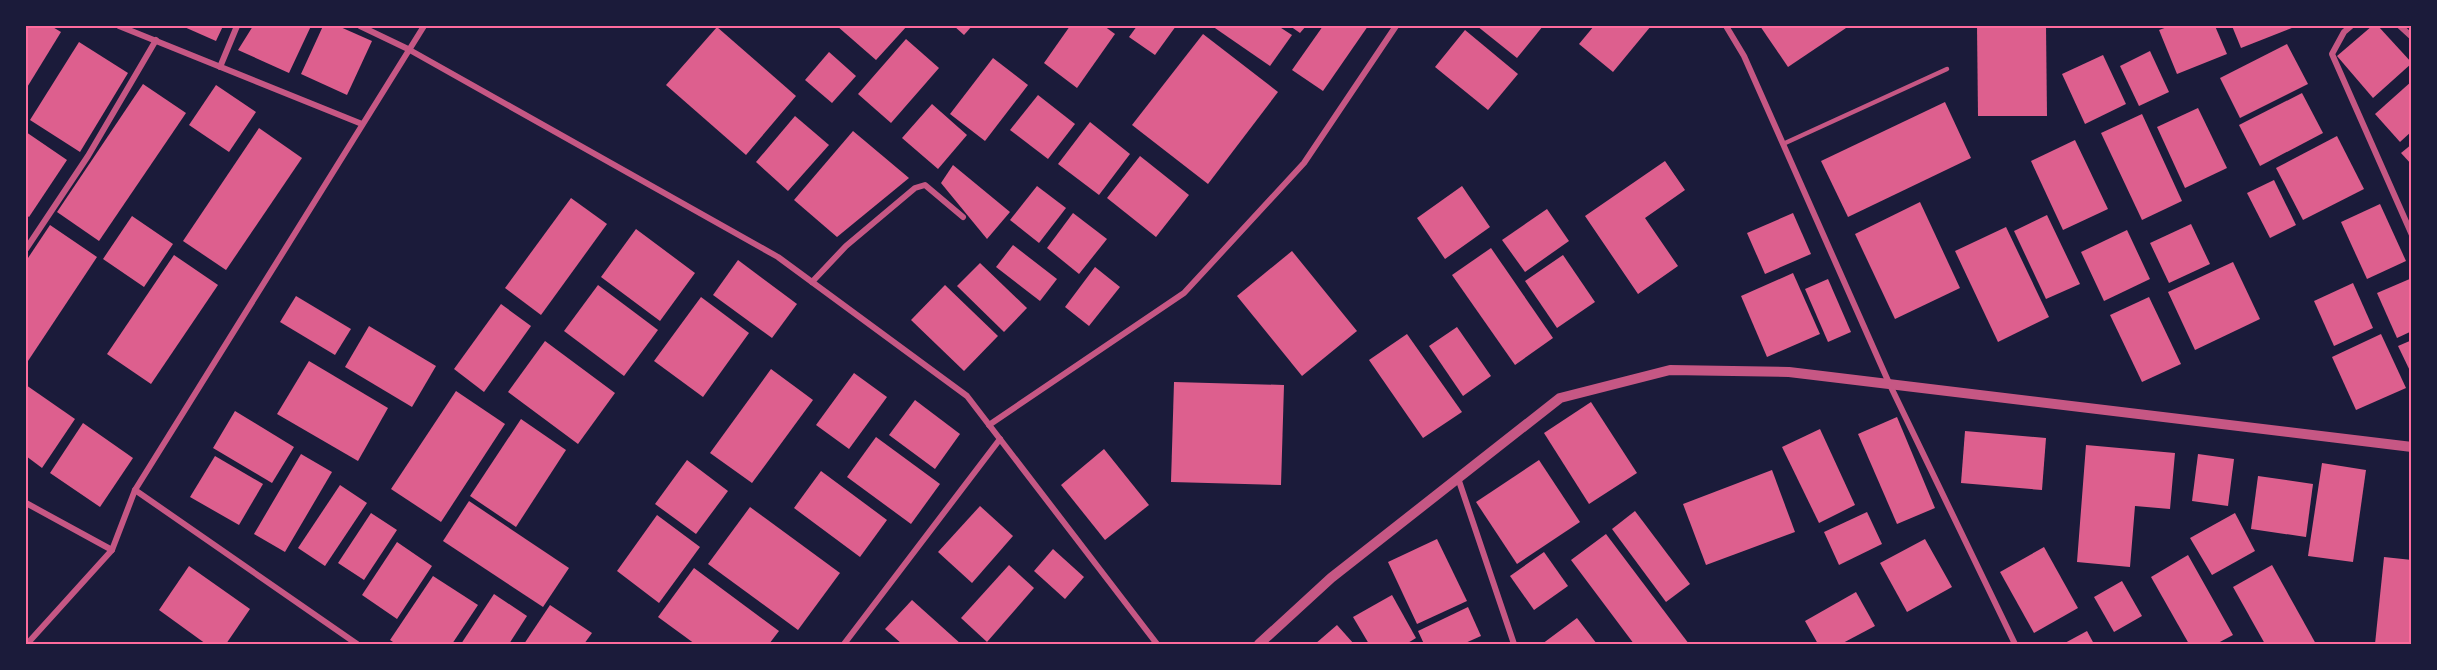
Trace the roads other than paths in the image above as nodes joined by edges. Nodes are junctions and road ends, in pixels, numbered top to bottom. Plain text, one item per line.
1 (120, 26) edge
2 (237, 26) edge
3 (360, 26) edge
4 (424, 26) edge
5 (1396, 26) edge
6 (1726, 26) edge
7 (2351, 26) edge
8 (2400, 26) edge
9 (2412, 37) edge
10 (156, 40) junction
11 (408, 49) junction
12 (220, 67) junction
13 (1947, 69) dead end
14 (362, 124) junction
15 (1783, 144) junction
16 (963, 217) dead end
17 (2412, 235) edge
18 (26, 249) edge
19 (812, 282) junction
20 (1889, 383) junction
21 (989, 425) junction
22 (1000, 439) junction
23 (2412, 447) edge
24 (1458, 478) junction
25 (135, 490) junction
26 (26, 503) edge
27 (112, 550) junction
28 (27, 645) edge
29 (357, 645) edge
30 (844, 645) edge
31 (1157, 645) edge
32 (1259, 645) edge
33 (1514, 645) edge
34 (2015, 645) edge

1 - 10 street
2 - 12 street
3 - 11 street
4 - 11 street
5 - 21 street
6 - 15 street
7 - 17 street
8 - 9 street
10 - 12 street
10 - 18 street
11 - 14 street
11 - 19 street
12 - 14 street
13 - 15 lane
14 - 25 street
15 - 20 street
16 - 19 street
19 - 21 street
20 - 23 street
20 - 24 street
20 - 34 street
21 - 22 street
22 - 30 street
22 - 31 street
24 - 32 street
24 - 33 street
25 - 27 street
25 - 29 street
26 - 27 street
27 - 28 street

